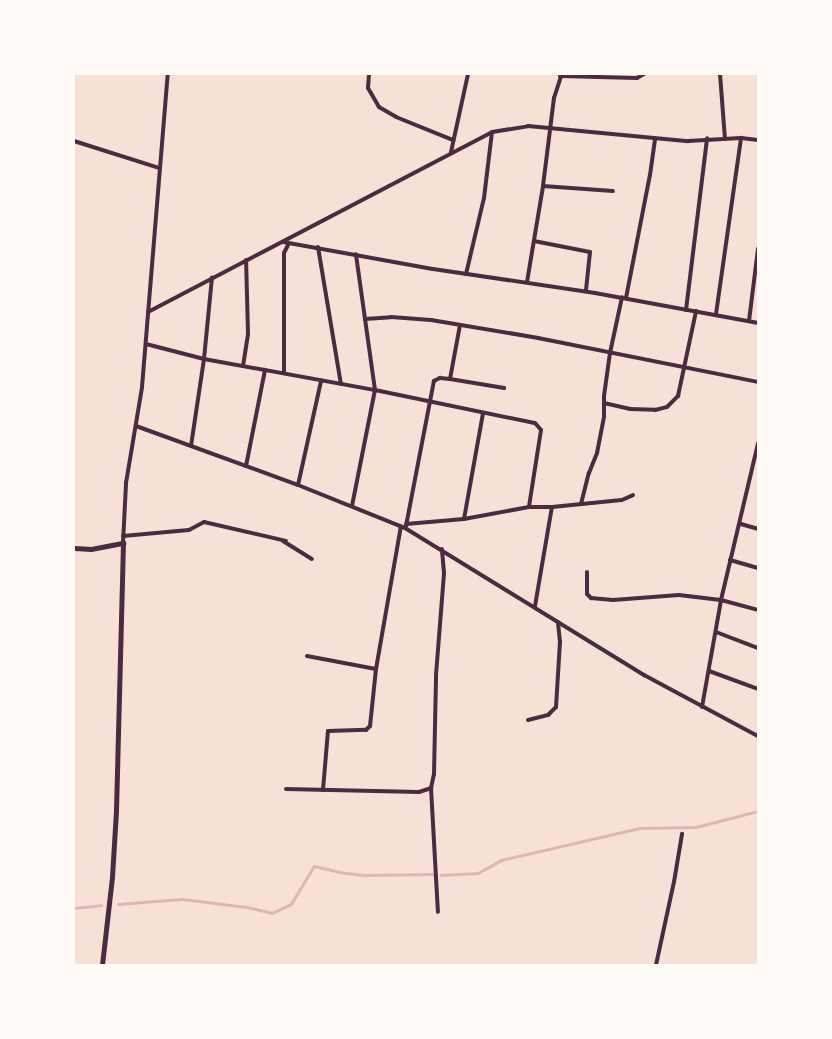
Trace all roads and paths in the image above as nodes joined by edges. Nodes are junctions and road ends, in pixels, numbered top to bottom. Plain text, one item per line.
1 (168, 74) edge
2 (369, 74) edge
3 (468, 74) edge
4 (644, 74) edge
5 (720, 74) edge
6 (561, 75) edge
7 (550, 128) junction
8 (492, 132) junction
9 (655, 138) junction
10 (707, 138) junction
11 (741, 138) junction
12 (725, 139) junction
13 (453, 140) junction
14 (758, 140) edge
15 (74, 141) edge
16 (451, 152) junction
17 (159, 168) junction
18 (543, 186) junction
19 (613, 191) dead end
20 (534, 241) junction
21 (282, 242) junction
22 (289, 243) junction
23 (318, 247) junction
24 (758, 249) edge
25 (356, 254) junction
26 (246, 260) junction
27 (466, 274) junction
28 (212, 277) junction
29 (526, 282) junction
30 (586, 291) junction
31 (624, 298) junction
32 (686, 310) junction
33 (696, 311) junction
34 (148, 312) junction
35 (716, 314) junction
36 (365, 319) junction
37 (749, 321) junction
38 (758, 323) edge
39 (460, 325) junction
40 (146, 344) junction
41 (610, 353) junction
42 (204, 359) junction
43 (243, 366) junction
44 (684, 368) junction
45 (265, 370) junction
46 (284, 373) junction
47 (450, 379) junction
48 (321, 381) junction
49 (758, 382) edge
50 (341, 384) junction
51 (504, 388) dead end
52 (375, 390) junction
53 (429, 402) junction
54 (604, 403) junction
55 (483, 413) junction
56 (136, 426) junction
57 (758, 443) edge
58 (191, 446) junction
59 (246, 466) junction
60 (298, 485) junction
61 (633, 494) dead end
62 (581, 504) junction
63 (352, 506) junction
64 (529, 507) junction
65 (552, 507) junction
66 (464, 519) junction
67 (741, 524) junction
68 (404, 526) junction
69 (758, 529) edge
70 (123, 536) junction
71 (123, 543) junction
72 (74, 548) edge
73 (442, 549) junction
74 (451, 554) junction
75 (312, 559) dead end
76 (730, 560) junction
77 (444, 562) junction
78 (758, 568) edge
79 (587, 572) dead end
80 (722, 600) junction
81 (535, 606) junction
82 (758, 610) edge
83 (558, 622) junction
84 (716, 632) junction
85 (758, 648) edge
86 (307, 656) dead end
87 (376, 669) junction
88 (709, 671) junction
89 (758, 689) edge
90 (702, 707) junction
91 (528, 720) dead end
92 (758, 736) edge
93 (431, 788) junction
94 (286, 789) dead end
95 (323, 790) junction
96 (682, 834) dead end
97 (438, 912) dead end
98 (102, 965) edge
99 (656, 965) edge

1 - 17 street
2 - 13 street
3 - 13 street
4 - 6 street
5 - 12 street
6 - 7 street
7 - 8 street
7 - 9 street
7 - 18 street
8 - 16 street
8 - 27 street
9 - 10 street
9 - 31 street
10 - 12 street
10 - 32 street
11 - 12 street
11 - 14 street
11 - 35 street
13 - 16 street
15 - 17 street
16 - 21 street
17 - 34 street
18 - 19 street
18 - 20 street
20 - 29 street
20 - 30 street
21 - 22 street
21 - 26 street
22 - 23 street
22 - 46 street
23 - 25 street
23 - 50 street
24 - 37 street
25 - 27 street
25 - 36 street
26 - 28 street
26 - 43 street
27 - 29 street
28 - 34 street
28 - 42 street
29 - 30 street
30 - 31 street
31 - 32 street
31 - 41 street
32 - 33 street
33 - 35 street
33 - 44 street
34 - 40 street
35 - 37 street
36 - 39 street
36 - 52 street
37 - 38 street
39 - 41 street
39 - 47 street
40 - 42 street
40 - 56 street
41 - 44 street
41 - 54 street
42 - 43 street
42 - 58 street
43 - 45 street
44 - 49 street
44 - 54 street
45 - 46 street
45 - 59 street
46 - 48 street
47 - 51 street
47 - 53 street
48 - 50 street
48 - 60 street
50 - 52 street
52 - 53 street
52 - 63 street
53 - 55 street
53 - 68 street
54 - 62 street
55 - 64 street
55 - 66 street
56 - 58 street
56 - 70 street
57 - 67 street
58 - 59 street
59 - 60 street
60 - 63 street
61 - 62 street
62 - 65 street
63 - 68 street
64 - 65 street
64 - 66 street
65 - 81 street
66 - 68 street
67 - 69 street
67 - 76 street
68 - 73 street
68 - 87 street
70 - 71 street
70 - 75 street
71 - 72 street
71 - 98 street
73 - 74 street
73 - 77 street
74 - 77 street
74 - 81 street
76 - 78 street
76 - 80 street
77 - 93 street
79 - 80 street
80 - 82 street
80 - 84 street
81 - 83 street
83 - 90 street
83 - 91 street
84 - 85 street
84 - 88 street
86 - 87 street
87 - 95 street
88 - 89 street
88 - 90 street
90 - 92 street
93 - 95 street
93 - 97 street
94 - 95 street
96 - 99 street

